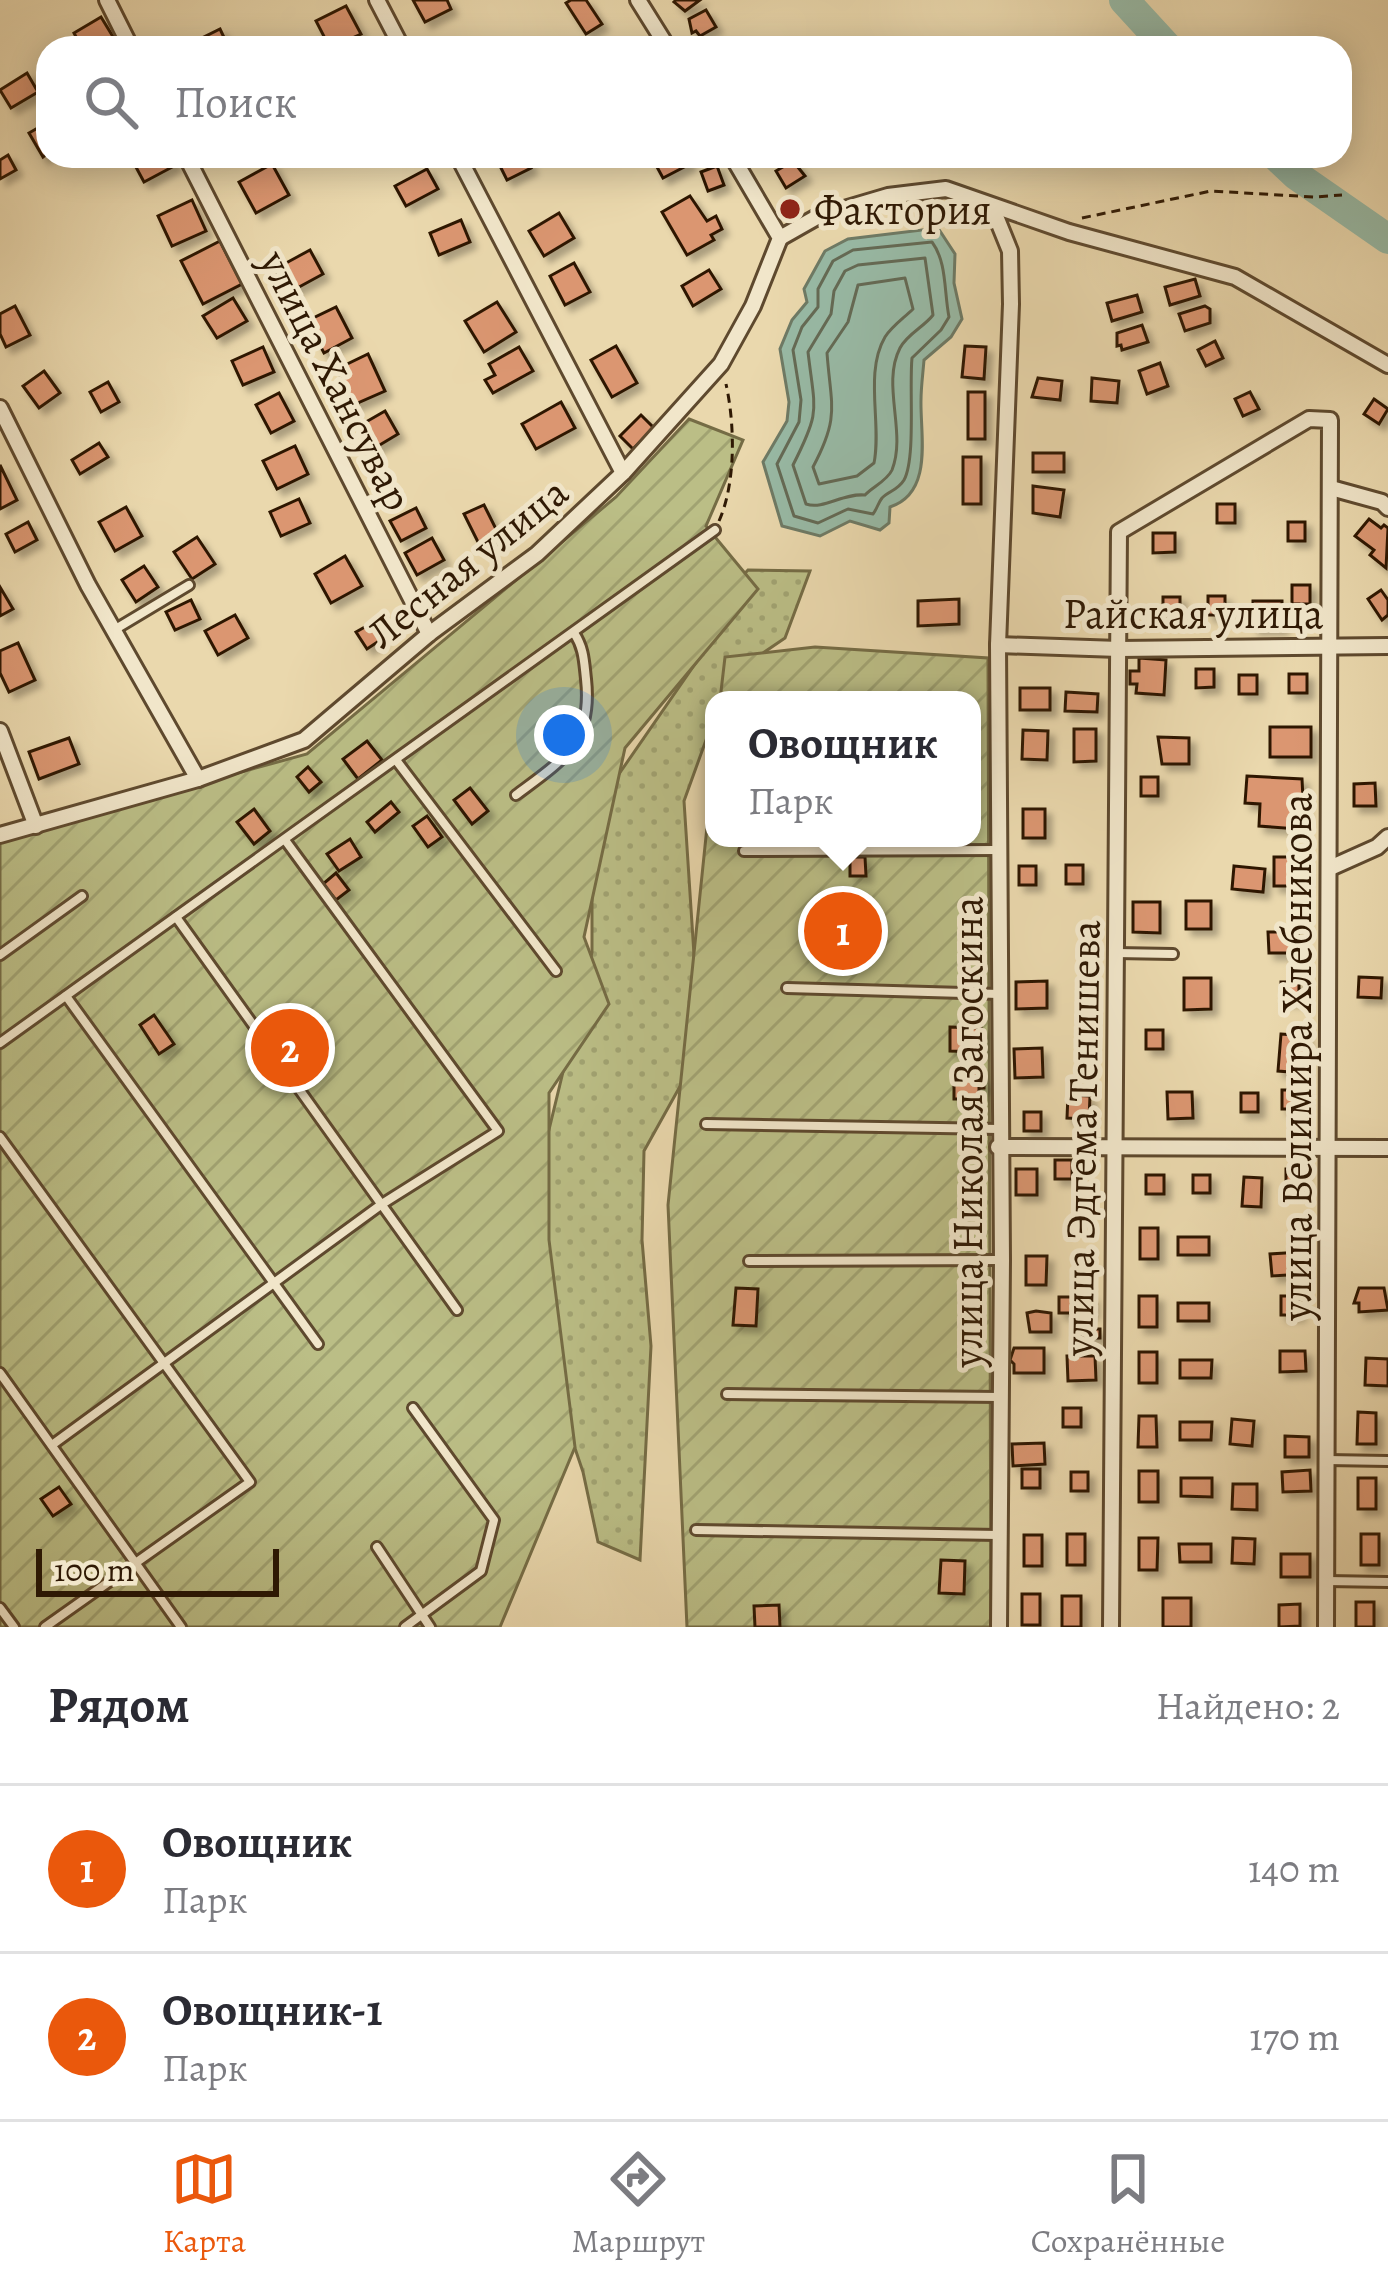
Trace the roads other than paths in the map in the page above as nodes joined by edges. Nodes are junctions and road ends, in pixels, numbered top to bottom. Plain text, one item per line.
1 (107, 0) edge
2 (377, 0) edge
3 (638, 0) edge
4 (125, 36) edge
5 (396, 36) edge
6 (660, 36) edge
7 (192, 168) edge
8 (464, 168) edge
9 (739, 168) edge
10 (993, 208) junction
11 (780, 238) junction
12 (1388, 364) edge
13 (0, 408) edge
14 (623, 473) junction
15 (1331, 488) junction
16 (1388, 508) edge
17 (715, 530) road end
18 (188, 585) dead end
19 (114, 630) junction
20 (573, 632) junction
21 (429, 634) junction
22 (998, 645) junction
23 (1331, 646) junction
24 (1388, 646) edge
25 (1119, 650) junction
26 (0, 731) edge
27 (396, 760) junction
28 (198, 779) junction
29 (516, 795) dead end
30 (36, 826) junction
31 (0, 835) edge
32 (1388, 837) edge
33 (285, 840) junction
34 (1000, 850) junction
35 (744, 851) dead end
36 (1330, 868) junction
37 (82, 896) dead end
38 (176, 917) junction
39 (1116, 952) junction
40 (1173, 954) dead end
41 (0, 955) edge
42 (556, 971) dead end
43 (787, 988) dead end
44 (1000, 994) junction
45 (66, 997) junction
46 (0, 1043) edge
47 (706, 1124) dead end
48 (999, 1129) junction
49 (0, 1137) edge
50 (998, 1147) junction
51 (1114, 1148) junction
52 (1329, 1148) junction
53 (1388, 1148) edge
54 (382, 1204) junction
55 (1002, 1260) junction
56 (749, 1261) dead end
57 (274, 1283) junction
58 (458, 1310) dead end
59 (318, 1344) dead end
60 (162, 1365) junction
61 (0, 1373) edge
62 (727, 1394) dead end
63 (1000, 1397) junction
64 (413, 1408) dead end
65 (52, 1445) junction
66 (1327, 1460) junction
67 (1388, 1461) edge
68 (696, 1529) dead end
69 (999, 1534) junction
70 (377, 1547) dead end
71 (136, 1562) junction
72 (1327, 1581) junction
73 (1388, 1582) edge
74 (0, 1608) edge
75 (422, 1615) junction
76 (14, 1627) edge
77 (45, 1627) edge
78 (181, 1627) edge
79 (405, 1627) edge
80 (430, 1627) edge
81 (999, 1627) edge
82 (1112, 1627) edge
83 (1326, 1627) edge

1 - 4 street
2 - 5 street
3 - 6 street
7 - 21 street, улица Хансувар
8 - 14 street
9 - 11 street
10 - 11 street
10 - 12 street
10 - 22 street, улица Николая Загоскина
11 - 14 street, Лесная улица
13 - 19 street
14 - 21 street, Лесная улица
15 - 16 street
15 - 23 street, улица Велимира Хлебникова
15 - 25 street, улица Эдгема Тенишева
17 - 20 lane
18 - 19 lane
19 - 28 street
20 - 27 lane
20 - 29 lane
21 - 28 street, Лесная улица
22 - 25 street, Райская улица
22 - 34 street, улица Николая Загоскина
23 - 24 street, Райская улица
23 - 25 street, Райская улица
23 - 36 street, улица Велимира Хлебникова
25 - 39 street, улица Эдгема Тенишева
26 - 30 street
27 - 33 lane
27 - 42 lane
28 - 30 street, Лесная улица
30 - 31 street, Лесная улица
32 - 36 street
33 - 38 lane
33 - 54 lane
34 - 35 lane
34 - 44 street, улица Николая Загоскина
36 - 52 street, улица Велимира Хлебникова
37 - 41 lane
38 - 45 lane
38 - 54 lane
39 - 40 lane
39 - 51 street, улица Эдгема Тенишева
43 - 44 lane
44 - 48 street, улица Николая Загоскина
45 - 46 lane
45 - 57 lane
47 - 48 lane
48 - 50 street, улица Николая Загоскина
49 - 60 lane
50 - 51 street
50 - 55 street, улица Николая Загоскина
51 - 52 street
51 - 82 street, улица Эдгема Тенишева
52 - 53 street
52 - 66 street, улица Велимира Хлебникова
54 - 57 lane
54 - 58 lane
55 - 56 lane
55 - 63 street, улица Николая Загоскина
57 - 59 lane
57 - 60 lane
60 - 65 lane
60 - 71 lane
61 - 65 lane
62 - 63 lane
63 - 69 street, улица Николая Загоскина
64 - 75 lane
65 - 71 lane
66 - 67 lane
66 - 72 street, улица Велимира Хлебникова
68 - 69 lane
69 - 81 street, улица Николая Загоскина
70 - 75 lane
71 - 77 lane
71 - 78 lane
72 - 73 lane
72 - 83 street, улица Велимира Хлебникова
74 - 76 lane
75 - 79 lane
75 - 80 lane

